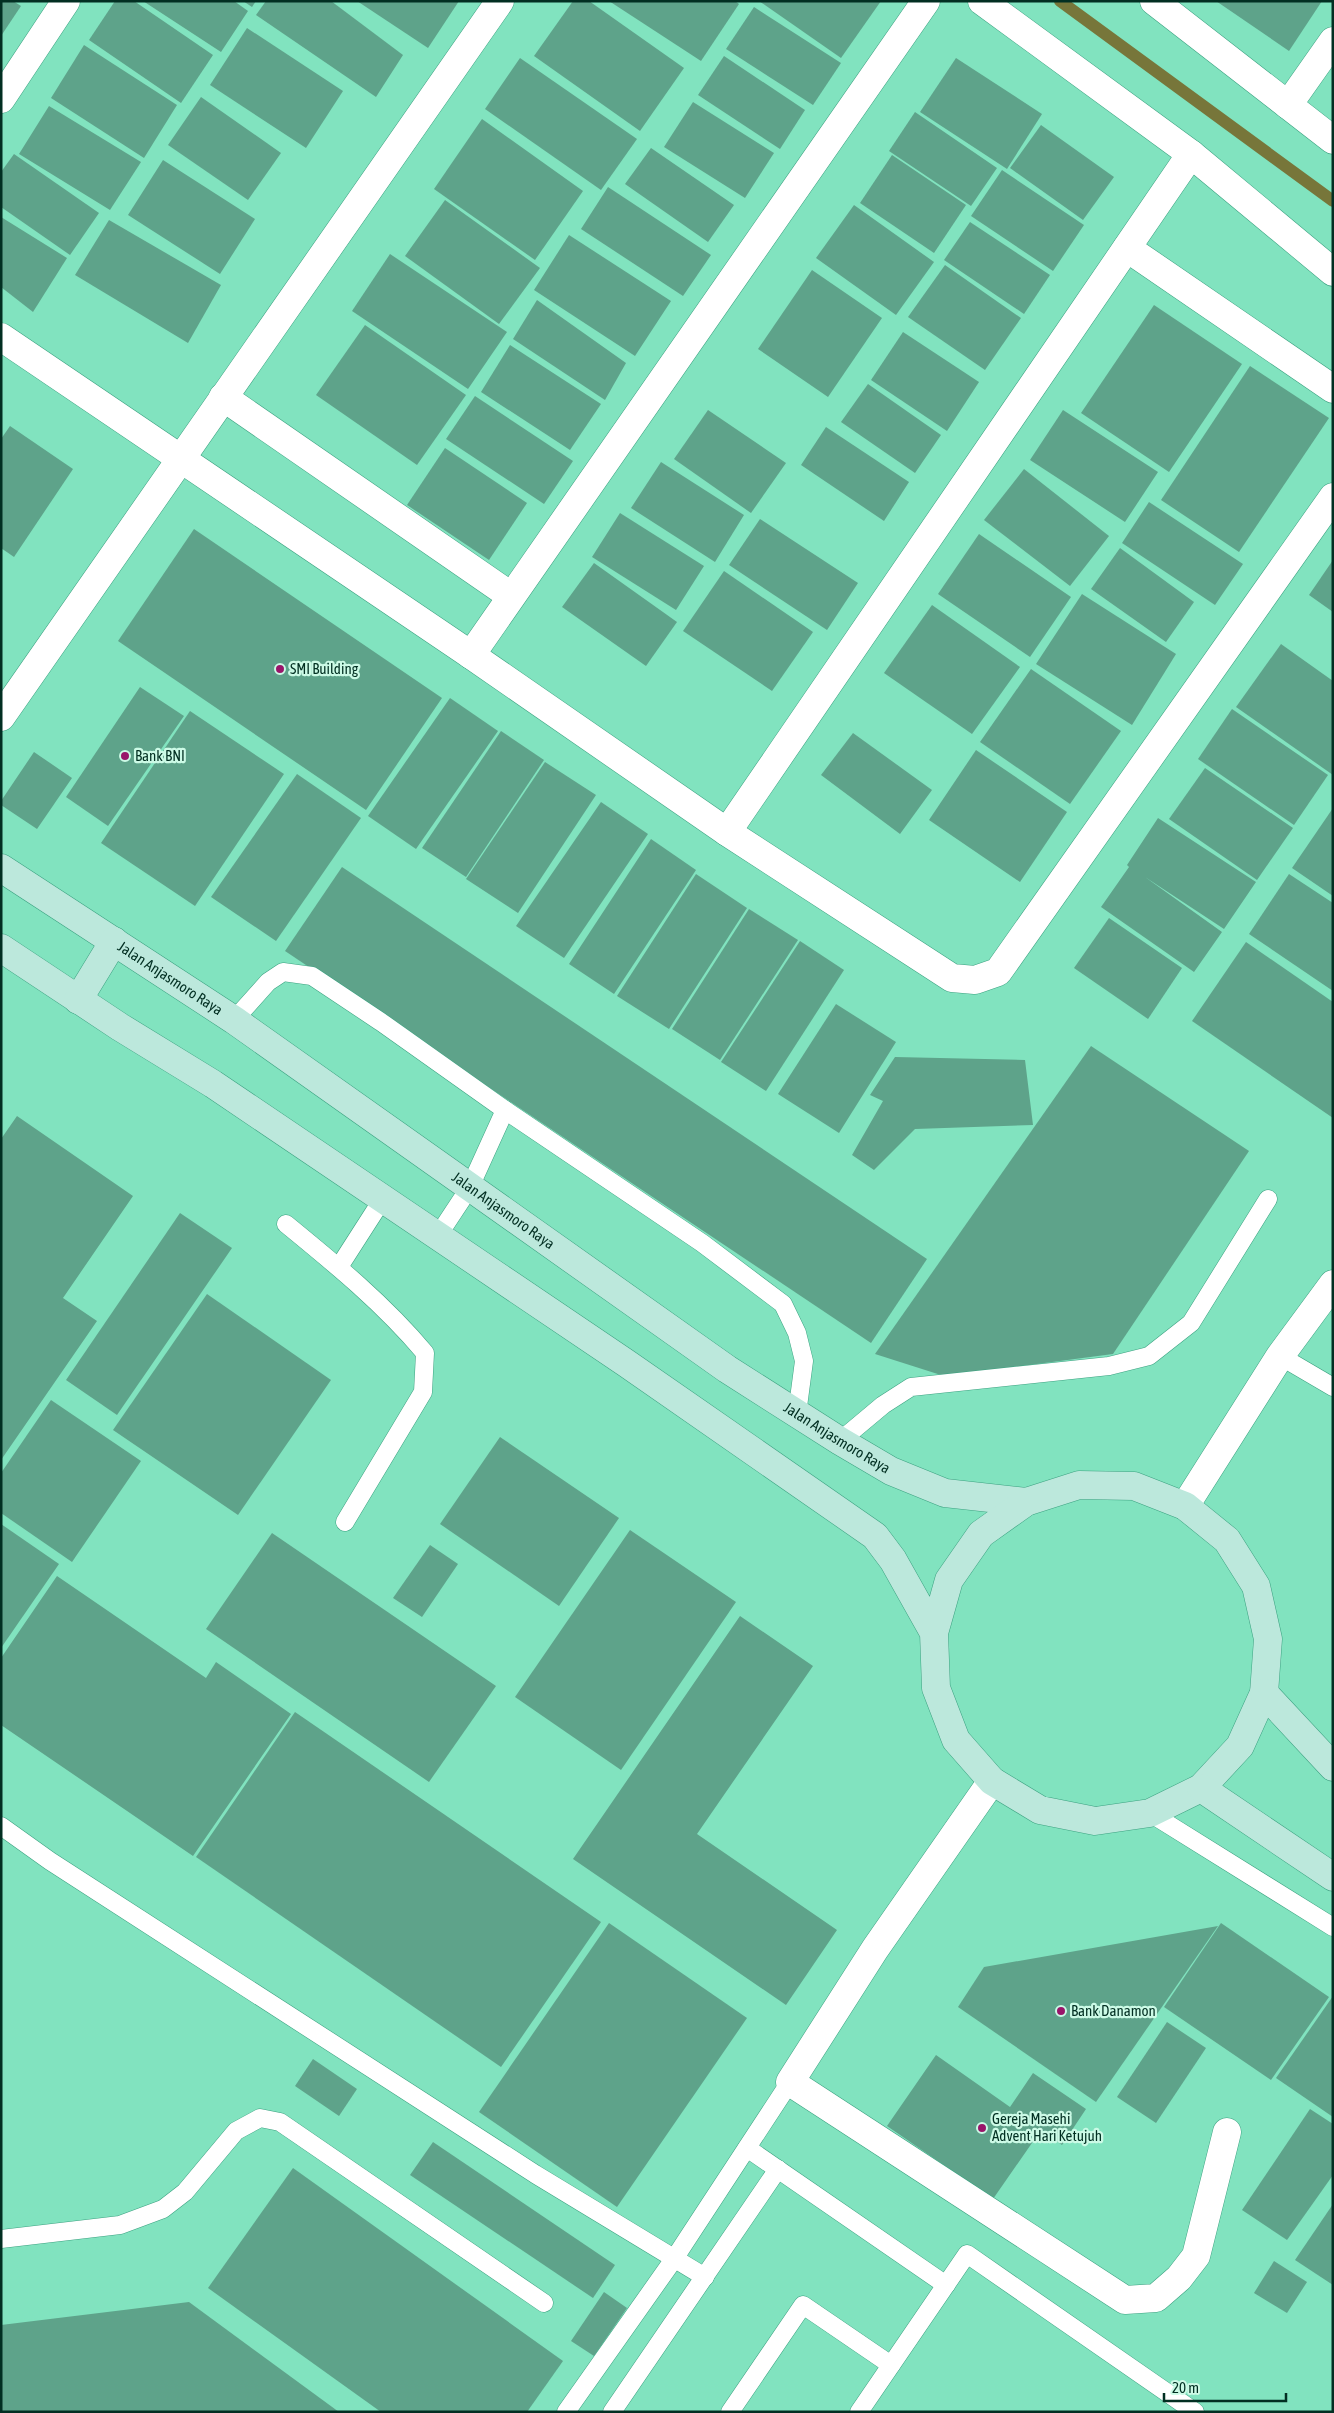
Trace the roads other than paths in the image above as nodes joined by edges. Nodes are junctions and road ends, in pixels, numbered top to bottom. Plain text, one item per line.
1 (66, 1) edge
2 (500, 1) edge
3 (926, 1) edge
4 (982, 1) edge
5 (1154, 1) edge
6 (1333, 41) edge
7 (1, 99) edge
8 (1288, 105) junction
9 (1333, 140) edge
10 (1191, 154) junction
11 (1127, 248) junction
12 (1333, 272) edge
13 (1, 336) edge
14 (1333, 389) edge
15 (223, 397) junction
16 (181, 459) junction
17 (1333, 497) edge
18 (511, 596) junction
19 (471, 655) junction
20 (1, 717) edge
21 (727, 832) junction
22 (1, 868) edge
23 (114, 941) junction
24 (1, 948) edge
25 (78, 1000) junction
26 (234, 1020) junction
27 (505, 1110) junction
28 (470, 1187) junction
29 (1268, 1199) dead end
30 (382, 1200) junction
31 (286, 1224) dead end
32 (437, 1237) junction
33 (339, 1267) junction
34 (1333, 1284) edge
35 (1280, 1356) junction
36 (1333, 1387) edge
37 (797, 1414) junction
38 (840, 1440) junction
39 (1026, 1502) junction
40 (1185, 1506) junction
41 (345, 1522) dead end
42 (934, 1633) junction
43 (1264, 1693) junction
44 (1333, 1767) edge
45 (992, 1782) junction
46 (1201, 1788) junction
47 (1150, 1813) junction
48 (1, 1826) edge
49 (1333, 1877) edge
50 (1333, 1926) edge
51 (790, 2082) junction
52 (1227, 2132) dead end
53 (747, 2148) junction
54 (778, 2169) junction
55 (1, 2239) edge
56 (674, 2259) junction
57 (705, 2277) junction
58 (946, 2285) junction
59 (544, 2303) dead end
60 (891, 2365) junction
61 (566, 2412) edge
62 (612, 2412) edge
63 (730, 2412) edge
64 (859, 2412) edge
65 (1195, 2412) edge

1 - 7 street
2 - 15 street
3 - 18 street
4 - 10 street
5 - 8 street
6 - 8 street
8 - 9 street
10 - 11 street
10 - 12 street
11 - 14 street
11 - 21 street
13 - 16 street
15 - 16 street
15 - 18 street
16 - 19 street
16 - 20 street
17 - 21 street
18 - 19 street
19 - 21 street
22 - 23 street, Jalan Anjasmoro Raya
23 - 25 street
23 - 26 street, Jalan Anjasmoro Raya
24 - 25 street
25 - 30 street
26 - 27 lane
26 - 28 street, Jalan Anjasmoro Raya
27 - 28 lane
27 - 37 lane
28 - 32 lane
28 - 37 street, Jalan Anjasmoro Raya
29 - 38 lane
30 - 32 street
30 - 33 lane
31 - 33 lane
32 - 42 street
33 - 41 lane
34 - 35 street
35 - 36 lane
35 - 40 street
37 - 38 street, Jalan Anjasmoro Raya
38 - 39 street, Jalan Anjasmoro Raya
39 - 40 street
39 - 42 street
40 - 43 street
42 - 45 street
43 - 44 street
43 - 46 street
45 - 47 street
45 - 51 street
46 - 47 street
46 - 49 street
47 - 50 lane
48 - 56 lane
51 - 52 street
51 - 53 lane
53 - 54 lane
53 - 56 lane
54 - 57 lane
54 - 58 lane
55 - 59 lane
56 - 57 lane
56 - 61 lane
57 - 62 lane
58 - 60 lane
58 - 65 lane
60 - 63 lane
60 - 64 lane

